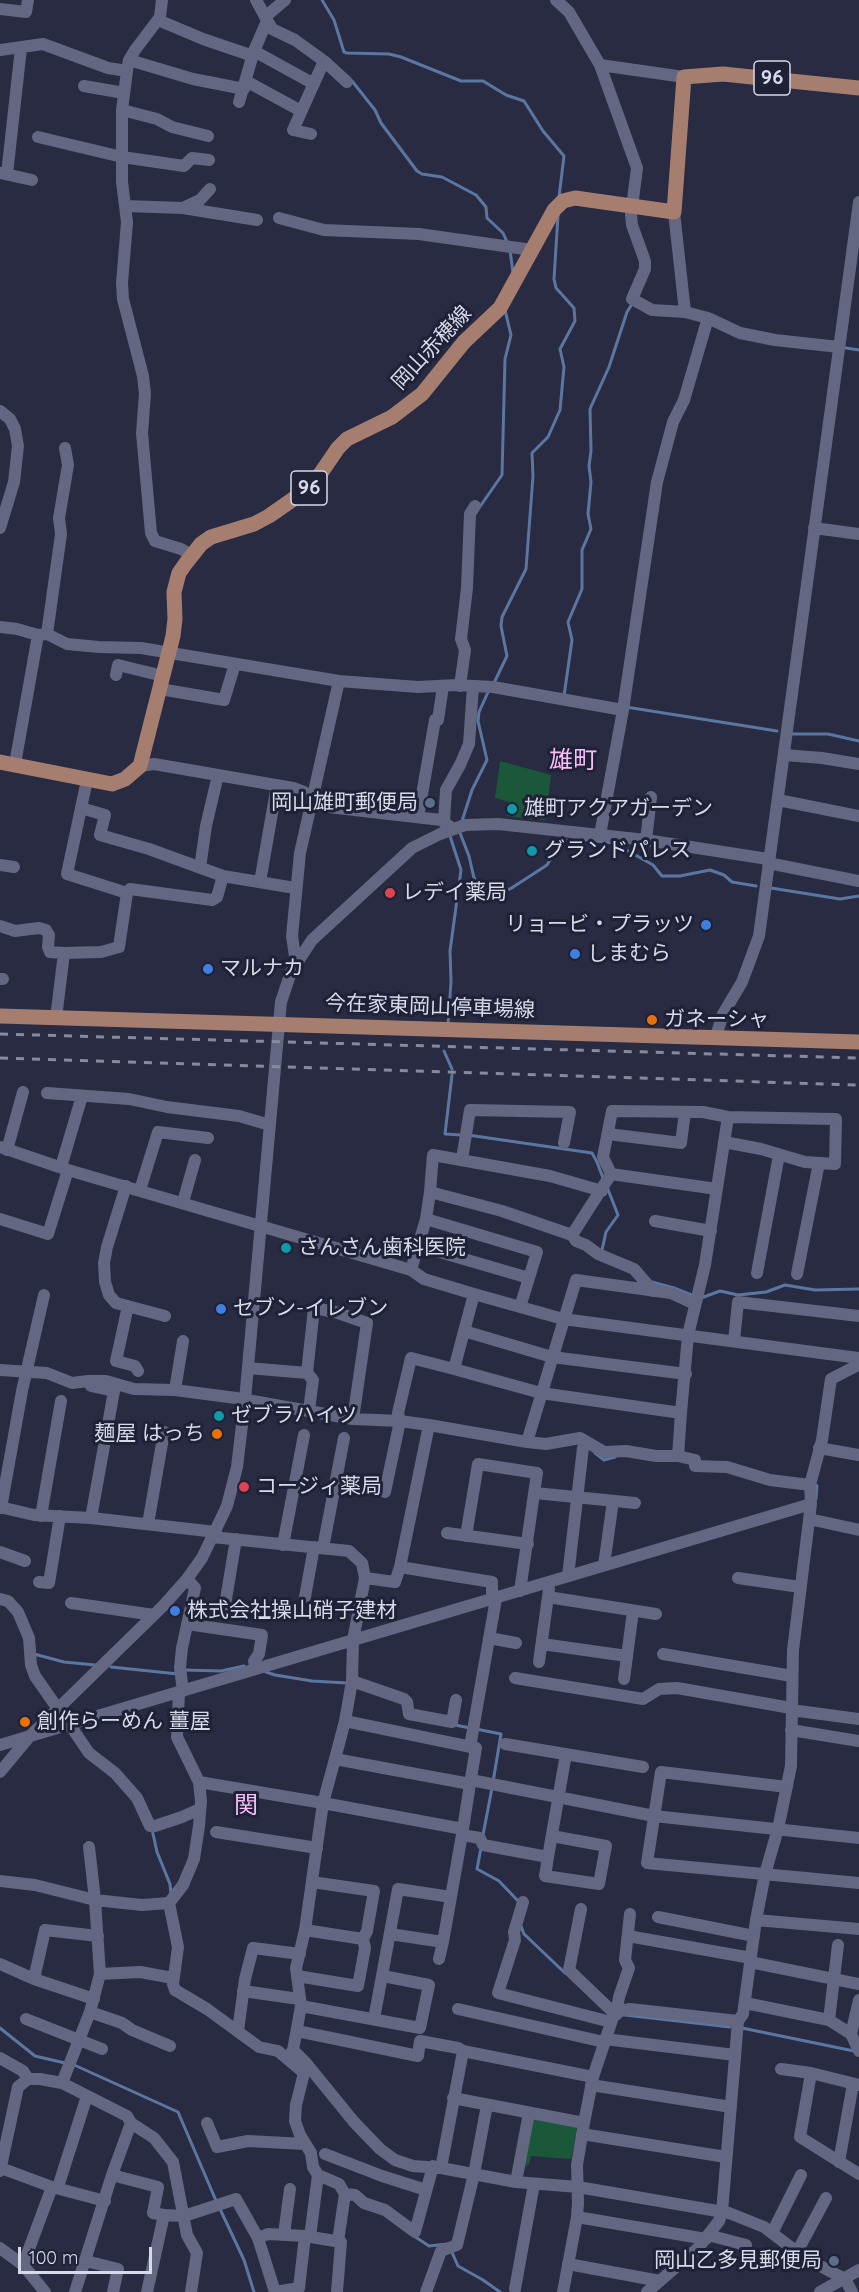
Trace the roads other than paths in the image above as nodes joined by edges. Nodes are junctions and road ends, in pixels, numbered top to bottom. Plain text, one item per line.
1 (28, 0) edge
2 (162, 0) edge
3 (256, 0) edge
4 (285, 0) edge
5 (556, 0) edge
6 (0, 9) edge
7 (267, 17) junction
8 (158, 20) junction
9 (21, 48) junction
10 (0, 50) edge
11 (253, 53) junction
12 (324, 61) junction
13 (128, 65) junction
14 (600, 65) junction
15 (684, 77) junction
16 (347, 82) dead end
17 (314, 84) junction
18 (245, 85) junction
19 (84, 86) dead end
20 (859, 88) edge
21 (124, 93) junction
22 (239, 102) dead end
23 (122, 110) junction
24 (301, 111) junction
25 (311, 134) dead end
26 (208, 136) dead end
27 (38, 137) dead end
28 (122, 157) junction
29 (209, 160) dead end
30 (4, 173) edge
31 (32, 180) dead end
32 (210, 189) dead end
33 (859, 202) edge
34 (125, 206) junction
35 (632, 207) junction
36 (183, 208) junction
37 (674, 212) junction
38 (279, 219) dead end
39 (257, 220) dead end
40 (532, 250) junction
41 (685, 312) junction
42 (708, 318) junction
43 (839, 347) junction
44 (0, 411) edge
45 (65, 448) dead end
46 (475, 506) dead end
47 (0, 528) edge
48 (814, 528) junction
49 (859, 534) edge
50 (192, 555) junction
51 (0, 627) edge
52 (43, 635) junction
53 (169, 653) junction
54 (235, 664) junction
55 (116, 675) dead end
56 (339, 681) junction
57 (161, 682) junction
58 (443, 686) junction
59 (466, 686) junction
60 (623, 708) junction
61 (784, 754) junction
62 (7, 763) edge
63 (859, 765) edge
64 (140, 766) junction
65 (218, 775) junction
66 (87, 780) junction
67 (277, 785) junction
68 (651, 797) dead end
69 (312, 798) junction
70 (778, 800) junction
71 (81, 808) junction
72 (859, 816) edge
73 (418, 818) junction
74 (448, 825) junction
75 (600, 835) junction
76 (646, 840) junction
77 (768, 861) junction
78 (0, 865) edge
79 (14, 867) dead end
80 (200, 868) junction
81 (223, 876) junction
82 (859, 881) edge
83 (260, 882) junction
84 (295, 888) junction
85 (127, 893) junction
86 (0, 926) edge
87 (64, 953) junction
88 (296, 963) junction
89 (0, 1016) edge
90 (56, 1018) junction
91 (279, 1024) junction
92 (716, 1036) junction
93 (859, 1042) edge
94 (23, 1092) dead end
95 (46, 1093) dead end
96 (82, 1096) junction
97 (685, 1112) junction
98 (728, 1117) junction
99 (270, 1125) junction
100 (608, 1134) junction
101 (208, 1138) dead end
102 (724, 1142) junction
103 (564, 1143) dead end
104 (4, 1149) edge
105 (780, 1155) junction
106 (462, 1159) junction
107 (195, 1160) dead end
108 (819, 1163) junction
109 (65, 1168) junction
110 (606, 1183) junction
111 (126, 1186) junction
112 (717, 1189) junction
113 (140, 1190) junction
114 (430, 1192) junction
115 (183, 1202) junction
116 (426, 1219) junction
117 (0, 1220) edge
118 (655, 1221) dead end
119 (261, 1225) junction
120 (711, 1231) junction
121 (572, 1235) junction
122 (419, 1246) junction
123 (411, 1270) junction
124 (757, 1273) dead end
125 (797, 1274) dead end
126 (529, 1278) junction
127 (653, 1291) junction
128 (474, 1294) junction
129 (44, 1295) dead end
130 (696, 1299) junction
131 (128, 1306) junction
132 (520, 1307) junction
133 (165, 1316) dead end
134 (859, 1316) edge
135 (563, 1319) junction
136 (464, 1331) junction
137 (688, 1335) junction
138 (183, 1341) dead end
139 (734, 1341) junction
140 (552, 1357) junction
141 (859, 1361) edge
142 (248, 1368) junction
143 (454, 1369) junction
144 (0, 1370) edge
145 (138, 1371) dead end
146 (26, 1373) junction
147 (307, 1373) junction
148 (686, 1374) junction
149 (89, 1383) junction
150 (175, 1390) junction
151 (541, 1394) junction
152 (245, 1400) junction
153 (61, 1401) dead end
154 (309, 1410) junction
155 (681, 1413) junction
156 (353, 1419) junction
157 (399, 1424) junction
158 (428, 1428) junction
159 (164, 1431) dead end
160 (304, 1435) dead end
161 (344, 1438) dead end
162 (527, 1442) junction
163 (584, 1448) dead end
164 (819, 1448) junction
165 (859, 1455) edge
166 (680, 1456) junction
167 (810, 1483) junction
168 (385, 1492) dead end
169 (535, 1493) junction
170 (577, 1497) junction
171 (613, 1501) junction
172 (635, 1503) dead end
173 (811, 1504) junction
174 (0, 1508) edge
175 (40, 1516) junction
176 (60, 1516) junction
177 (91, 1518) junction
178 (809, 1519) junction
179 (148, 1524) junction
180 (859, 1530) edge
181 (447, 1533) dead end
182 (214, 1534) junction
183 (466, 1536) junction
184 (236, 1539) junction
185 (528, 1544) junction
186 (283, 1545) junction
187 (318, 1548) junction
188 (0, 1552) edge
189 (25, 1561) dead end
190 (604, 1565) junction
191 (400, 1567) junction
192 (568, 1576) junction
193 (365, 1578) junction
194 (738, 1578) dead end
195 (187, 1579) junction
196 (39, 1582) dead end
197 (550, 1582) junction
198 (800, 1587) junction
199 (520, 1591) junction
200 (305, 1597) dead end
201 (548, 1597) junction
202 (0, 1599) edge
203 (494, 1599) junction
204 (71, 1603) dead end
205 (225, 1605) dead end
206 (633, 1611) junction
207 (656, 1614) dead end
208 (154, 1615) junction
209 (187, 1624) junction
210 (489, 1638) junction
211 (352, 1640) junction
212 (516, 1643) dead end
213 (542, 1644) junction
214 (663, 1654) dead end
215 (627, 1656) junction
216 (539, 1662) dead end
217 (256, 1669) junction
218 (792, 1676) junction
219 (514, 1678) dead end
220 (624, 1679) dead end
221 (351, 1683) junction
222 (181, 1691) junction
223 (456, 1700) dead end
224 (58, 1709) junction
225 (791, 1709) junction
226 (859, 1719) edge
227 (345, 1721) junction
228 (70, 1725) junction
229 (791, 1730) junction
230 (30, 1736) junction
231 (859, 1741) edge
232 (505, 1744) dead end
233 (0, 1745) edge
234 (470, 1747) junction
235 (566, 1755) junction
236 (335, 1759) junction
237 (643, 1767) dead end
238 (0, 1772) edge
239 (199, 1782) junction
240 (470, 1782) junction
241 (787, 1787) junction
242 (558, 1797) junction
243 (323, 1803) junction
244 (200, 1809) junction
245 (654, 1816) junction
246 (778, 1830) junction
247 (216, 1832) dead end
248 (462, 1832) junction
249 (552, 1836) junction
250 (859, 1838) edge
251 (89, 1847) dead end
252 (317, 1848) junction
253 (548, 1857) junction
254 (765, 1874) junction
255 (0, 1881) edge
256 (312, 1882) junction
257 (859, 1883) edge
258 (451, 1897) junction
259 (96, 1900) junction
260 (169, 1903) junction
261 (522, 1904) dead end
262 (581, 1909) dead end
263 (630, 1914) dead end
264 (658, 1917) dead end
265 (756, 1920) junction
266 (859, 1929) edge
267 (304, 1930) junction
268 (390, 1934) junction
269 (98, 1936) junction
270 (628, 1936) junction
271 (754, 1936) junction
272 (442, 1942) junction
273 (364, 1943) junction
274 (838, 1945) dead end
275 (387, 1953) junction
276 (300, 1954) junction
277 (439, 1959) dead end
278 (750, 1960) junction
279 (0, 1964) edge
280 (100, 1974) junction
281 (297, 1976) junction
282 (383, 1976) junction
283 (173, 1978) junction
284 (834, 1978) junction
285 (34, 1979) junction
286 (859, 1984) edge
287 (243, 1991) junction
288 (94, 1999) junction
289 (859, 2000) edge
290 (300, 2002) junction
291 (745, 2003) junction
292 (458, 2009) dead end
293 (90, 2012) junction
294 (614, 2018) junction
295 (26, 2019) dead end
296 (374, 2019) junction
297 (829, 2020) junction
298 (738, 2021) junction
299 (238, 2029) junction
300 (297, 2031) junction
301 (851, 2034) junction
302 (79, 2040) junction
303 (604, 2041) junction
304 (170, 2046) dead end
305 (102, 2049) dead end
306 (463, 2051) junction
307 (859, 2051) edge
308 (290, 2055) junction
309 (735, 2055) junction
310 (0, 2058) edge
311 (781, 2070) dead end
312 (811, 2073) junction
313 (28, 2079) junction
314 (592, 2081) junction
315 (62, 2083) junction
316 (856, 2085) edge
317 (87, 2096) junction
318 (453, 2098) junction
319 (487, 2105) junction
320 (731, 2107) junction
321 (529, 2113) junction
322 (130, 2123) junction
323 (207, 2123) dead end
324 (583, 2129) junction
325 (305, 2144) junction
326 (2, 2149) edge
327 (325, 2154) dead end
328 (726, 2157) junction
329 (339, 2159) junction
330 (839, 2162) junction
331 (437, 2167) junction
332 (0, 2170) edge
333 (859, 2174) edge
334 (112, 2175) junction
335 (318, 2175) junction
336 (474, 2175) junction
337 (801, 2175) dead end
338 (332, 2177) junction
339 (516, 2182) junction
340 (534, 2184) junction
341 (55, 2187) junction
342 (578, 2187) junction
343 (290, 2189) dead end
344 (426, 2190) junction
345 (350, 2194) junction
346 (826, 2198) dead end
347 (105, 2201) junction
348 (722, 2212) junction
349 (164, 2215) junction
350 (184, 2216) junction
351 (577, 2217) junction
352 (772, 2233) junction
353 (284, 2234) junction
354 (308, 2237) junction
355 (707, 2237) junction
356 (258, 2238) junction
357 (338, 2241) junction
358 (746, 2245) dead end
359 (0, 2248) edge
360 (797, 2252) junction
361 (86, 2261) junction
362 (23, 2265) junction
363 (568, 2265) junction
364 (859, 2271) edge
365 (845, 2279) junction
366 (660, 2281) junction
367 (515, 2289) dead end
368 (45, 2292) edge
369 (75, 2292) edge
370 (113, 2292) edge
371 (147, 2292) edge
372 (191, 2292) edge
373 (275, 2292) edge
374 (337, 2292) edge
375 (426, 2292) edge
376 (563, 2292) edge
377 (647, 2292) edge
378 (820, 2292) edge
379 (852, 2292) edge

1 - 6 street
2 - 8 street
3 - 7 street
4 - 7 street
5 - 14 street
7 - 11 street
7 - 12 street
8 - 11 street
8 - 13 street
9 - 10 street
9 - 13 street
9 - 30 street
11 - 17 street
11 - 18 street
12 - 16 street
12 - 17 street
13 - 18 street
13 - 21 street
14 - 15 street
14 - 35 street
15 - 20 main road, 96
15 - 37 main road
17 - 24 street
18 - 22 street
18 - 24 street
19 - 21 street
21 - 23 street
23 - 26 street
23 - 28 street
24 - 25 street
27 - 28 street
28 - 29 street
28 - 34 street
30 - 31 street
32 - 36 street
33 - 43 street
34 - 36 street
34 - 50 street
35 - 37 main road, 岡山赤穂線 / 96
35 - 40 main road, 岡山赤穂線 / 96
35 - 41 street
36 - 39 street
37 - 41 street
38 - 40 street
40 - 50 main road, 岡山赤穂線 / 96
41 - 42 street
42 - 43 street
42 - 60 street
43 - 48 street
44 - 47 street
45 - 52 street
46 - 59 street
48 - 49 street
48 - 61 street
50 - 53 main road, 岡山赤穂線 / 96
51 - 52 street
52 - 53 street
52 - 62 street
53 - 54 street
53 - 57 main road, 岡山赤穂線 / 96
54 - 56 street
54 - 57 street
55 - 57 street
56 - 58 street
56 - 69 street
57 - 64 main road, 岡山赤穂線 / 96
58 - 59 street
58 - 73 street
59 - 60 street
59 - 74 street
60 - 75 street
61 - 63 street
61 - 70 street
62 - 66 main road
64 - 65 street
64 - 66 main road
65 - 67 street
65 - 80 street
66 - 71 street
67 - 69 street
67 - 83 street
68 - 76 street
69 - 73 street
69 - 84 street
70 - 72 street
70 - 77 street
71 - 80 street
71 - 85 street
73 - 74 street
74 - 75 street
74 - 88 street
75 - 76 street
76 - 77 street
77 - 82 street
77 - 92 street
78 - 79 street
80 - 81 street
81 - 83 street
81 - 85 street
83 - 84 street
84 - 88 street
85 - 87 street
86 - 87 street
87 - 90 street
88 - 91 street
89 - 90 main road, 今在家東岡山停車場線
90 - 91 main road, 今在家東岡山停車場線
91 - 92 main road, 今在家東岡山停車場線
91 - 99 street
92 - 93 main road, 今在家東岡山停車場線
94 - 104 street
95 - 96 street
96 - 99 street
96 - 109 street
97 - 98 street
97 - 100 street
97 - 100 street
98 - 102 street
98 - 108 street
99 - 119 street
100 - 110 street
101 - 113 street
102 - 105 street
102 - 112 street
103 - 106 street
104 - 109 street
105 - 108 street
105 - 124 street
106 - 110 street
106 - 114 street
107 - 115 street
108 - 125 street
109 - 111 street
109 - 117 street
110 - 112 street
110 - 121 street
111 - 113 street
111 - 131 street
112 - 120 street
113 - 115 street
114 - 116 street
114 - 121 street
115 - 119 street
116 - 122 street
116 - 126 street
118 - 120 street
119 - 123 street
119 - 142 street
120 - 130 street
121 - 127 street
122 - 123 street
122 - 126 street
123 - 128 street
126 - 132 street
127 - 130 street
127 - 135 street
128 - 132 street
128 - 136 street
129 - 146 street
130 - 137 street
131 - 133 street
131 - 145 street
132 - 135 street
134 - 139 street
135 - 137 street
135 - 140 street
136 - 140 street
136 - 143 street
137 - 139 street
137 - 148 street
138 - 150 street
139 - 141 street
140 - 148 street
140 - 151 street
141 - 164 street
142 - 147 street
142 - 152 street
143 - 151 street
143 - 157 street
144 - 146 street
146 - 149 street
146 - 174 street
147 - 154 street
147 - 156 street
148 - 155 street
149 - 150 street
149 - 177 street
150 - 152 street
151 - 155 street
151 - 162 street
152 - 154 street
152 - 182 street
153 - 175 street
154 - 156 street
155 - 166 street
156 - 157 street
157 - 158 street
157 - 168 street
158 - 162 street
158 - 191 street
159 - 179 street
160 - 186 street
161 - 187 street
162 - 166 street
163 - 170 street
164 - 165 street
164 - 167 street
166 - 167 street
167 - 173 street
169 - 170 street
169 - 183 street
169 - 185 street
170 - 171 street
170 - 192 street
171 - 172 street
171 - 190 street
173 - 178 street
173 - 190 street
174 - 175 street
175 - 176 street
176 - 177 street
176 - 196 street
177 - 179 street
178 - 180 street
178 - 198 street
179 - 182 street
181 - 183 street
182 - 184 street
182 - 195 street
183 - 185 street
184 - 186 street
184 - 205 street
185 - 199 street
186 - 187 street
187 - 193 street
187 - 200 street
188 - 189 street
190 - 192 street
191 - 193 street
191 - 203 street
192 - 197 street
193 - 211 street
194 - 198 street
195 - 208 street
195 - 209 street
197 - 199 street
197 - 201 street
198 - 218 street
199 - 203 street
201 - 206 street
201 - 213 street
202 - 224 street
203 - 210 street
203 - 211 street
204 - 208 street
206 - 207 street
206 - 215 street
208 - 224 street
209 - 217 street
209 - 222 street
210 - 212 street
210 - 234 street
211 - 217 street
211 - 221 street
213 - 215 street
213 - 216 street
214 - 218 street
215 - 220 street
217 - 222 street
218 - 225 street
219 - 225 street
221 - 223 street
221 - 227 street
222 - 228 street
222 - 239 street
224 - 230 street
225 - 226 street
225 - 229 street
227 - 234 street
227 - 236 street
228 - 230 street
228 - 244 street
229 - 231 street
229 - 241 street
230 - 233 street
230 - 238 street
232 - 235 street
234 - 240 street
235 - 237 street
235 - 242 street
236 - 240 street
236 - 243 street
239 - 243 street
239 - 244 street
240 - 242 street
240 - 248 street
241 - 245 street
241 - 246 street
242 - 245 street
242 - 249 street
243 - 248 street
243 - 252 street
244 - 260 street
245 - 246 street
245 - 254 street
246 - 250 street
246 - 254 street
247 - 252 street
248 - 253 street
248 - 258 street
249 - 253 street
249 - 253 street
251 - 259 street
252 - 256 street
254 - 257 street
254 - 265 street
255 - 259 street
256 - 267 street
256 - 273 street
258 - 268 street
258 - 272 street
259 - 260 street
259 - 269 street
260 - 283 street
261 - 294 street
262 - 294 street
263 - 270 street
264 - 271 street
265 - 266 street
265 - 271 street
267 - 273 street
267 - 276 street
268 - 272 street
268 - 275 street
269 - 280 street
269 - 285 street
270 - 278 street
270 - 294 street
271 - 278 street
272 - 277 street
273 - 275 street
273 - 281 street
274 - 284 street
275 - 282 street
276 - 281 street
276 - 287 street
278 - 284 street
278 - 291 street
279 - 285 street
280 - 283 street
280 - 288 street
281 - 290 street
282 - 296 street
282 - 296 street
283 - 299 street
284 - 286 street
284 - 297 street
285 - 288 street
287 - 290 street
287 - 299 street
288 - 293 street
289 - 301 street
290 - 296 street
290 - 300 street
291 - 297 street
291 - 298 street
292 - 303 street
293 - 302 street
293 - 304 street
294 - 298 street
294 - 303 street
295 - 302 street
297 - 301 street
298 - 309 street
299 - 308 street
300 - 306 street
300 - 308 street
301 - 307 street
302 - 305 street
302 - 315 street
303 - 309 street
303 - 314 street
306 - 314 street
306 - 318 street
308 - 325 street
308 - 331 street
309 - 320 street
310 - 313 street
311 - 312 street
312 - 316 street
312 - 330 street
313 - 315 street
313 - 326 street
314 - 320 street
314 - 324 street
315 - 317 street
316 - 330 street
317 - 322 street
317 - 341 street
318 - 319 street
318 - 331 street
319 - 321 street
319 - 336 street
320 - 328 street
321 - 324 street
321 - 339 street
322 - 334 street
322 - 350 street
323 - 325 street
324 - 328 street
324 - 342 street
325 - 335 street
326 - 332 street
327 - 329 street
328 - 348 street
329 - 338 street
329 - 344 street
330 - 333 street
331 - 336 street
331 - 344 street
332 - 341 street
334 - 347 street
334 - 349 street
335 - 338 street
335 - 354 street
336 - 339 street
336 - 375 street
337 - 352 street
338 - 345 street
339 - 340 street
340 - 342 street
340 - 367 street
341 - 347 street
341 - 362 street
342 - 348 street
342 - 351 street
343 - 353 street
344 - 345 street
345 - 357 street
346 - 360 street
347 - 361 street
348 - 352 street
348 - 355 street
349 - 350 street
349 - 371 street
350 - 356 street
350 - 372 street
351 - 355 street
351 - 363 street
352 - 360 street
353 - 354 street
353 - 356 street
354 - 357 street
354 - 373 street
355 - 358 street
355 - 366 street
356 - 373 street
357 - 374 street
359 - 362 street
360 - 365 street
361 - 369 street
361 - 370 street
362 - 368 street
363 - 366 street
363 - 376 street
364 - 365 street
365 - 378 street
365 - 379 street
366 - 377 street

